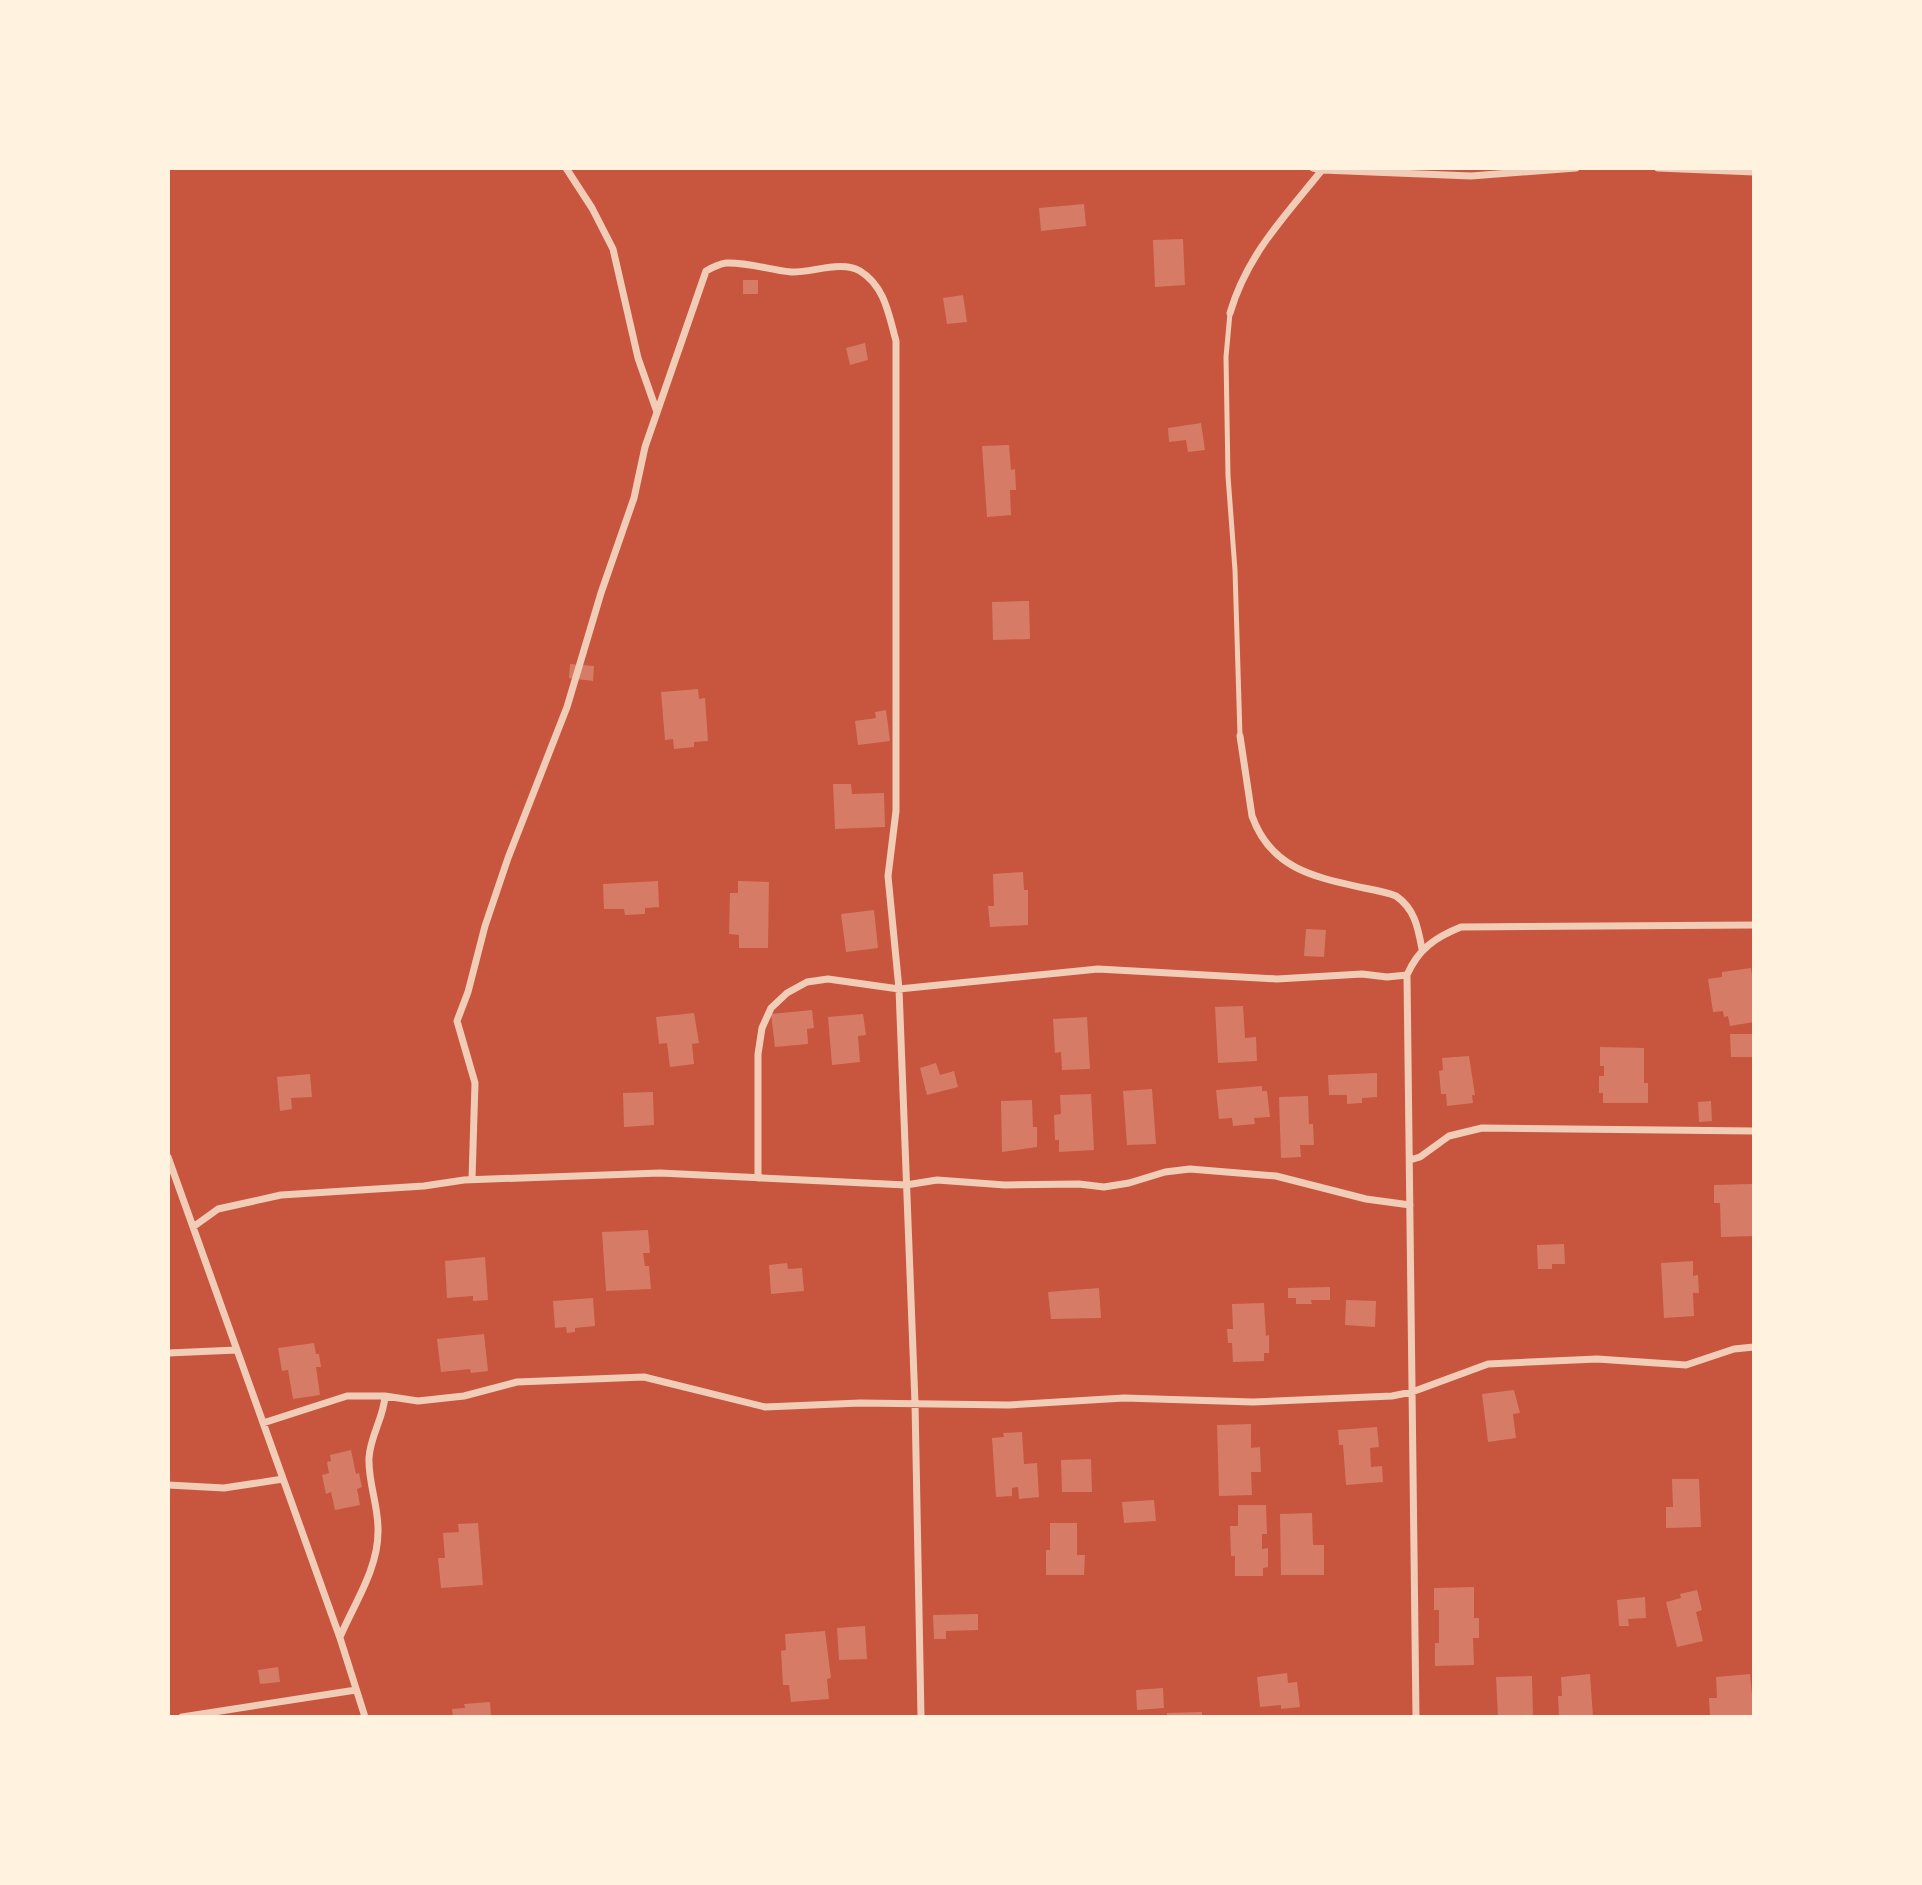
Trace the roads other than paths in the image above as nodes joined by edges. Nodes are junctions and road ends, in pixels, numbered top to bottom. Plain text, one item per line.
1 (566, 168) edge
2 (1576, 168) edge
3 (1658, 168) edge
4 (1317, 169) edge
5 (1754, 172) edge
6 (1230, 313) joint
7 (657, 413) junction
8 (1240, 736) joint
9 (1754, 925) edge
10 (1422, 949) junction
11 (1408, 975) junction
12 (900, 989) junction
13 (1754, 1131) edge
14 (168, 1157) edge
15 (1410, 1160) junction
16 (758, 1178) junction
17 (472, 1180) junction
18 (906, 1185) junction
19 (1410, 1205) junction
20 (193, 1227) junction
21 (1754, 1347) edge
22 (237, 1350) junction
23 (168, 1353) edge
24 (1412, 1392) junction
25 (385, 1396) junction
26 (915, 1403) junction
27 (263, 1423) junction
28 (283, 1479) junction
29 (168, 1485) edge
30 (340, 1638) junction
31 (356, 1690) junction
32 (182, 1717) edge
33 (365, 1717) edge
34 (922, 1717) edge
35 (1416, 1717) edge

1 - 7 street
2 - 4 street
3 - 5 street
4 - 6 street
6 - 8 lane
7 - 12 street
7 - 17 street
8 - 10 street
9 - 10 street
10 - 11 street
11 - 12 street
11 - 15 street
12 - 16 street
12 - 18 street
13 - 15 street
14 - 20 street
15 - 19 street
16 - 17 street
16 - 18 street
17 - 20 street
18 - 19 street
18 - 26 street
19 - 24 street
20 - 22 street
21 - 24 street
22 - 23 street
22 - 27 street
24 - 26 street
24 - 35 street
25 - 26 street
25 - 27 street
25 - 30 street
26 - 34 street
27 - 28 street
28 - 29 street
28 - 30 street
30 - 31 street
31 - 32 street
31 - 33 street

